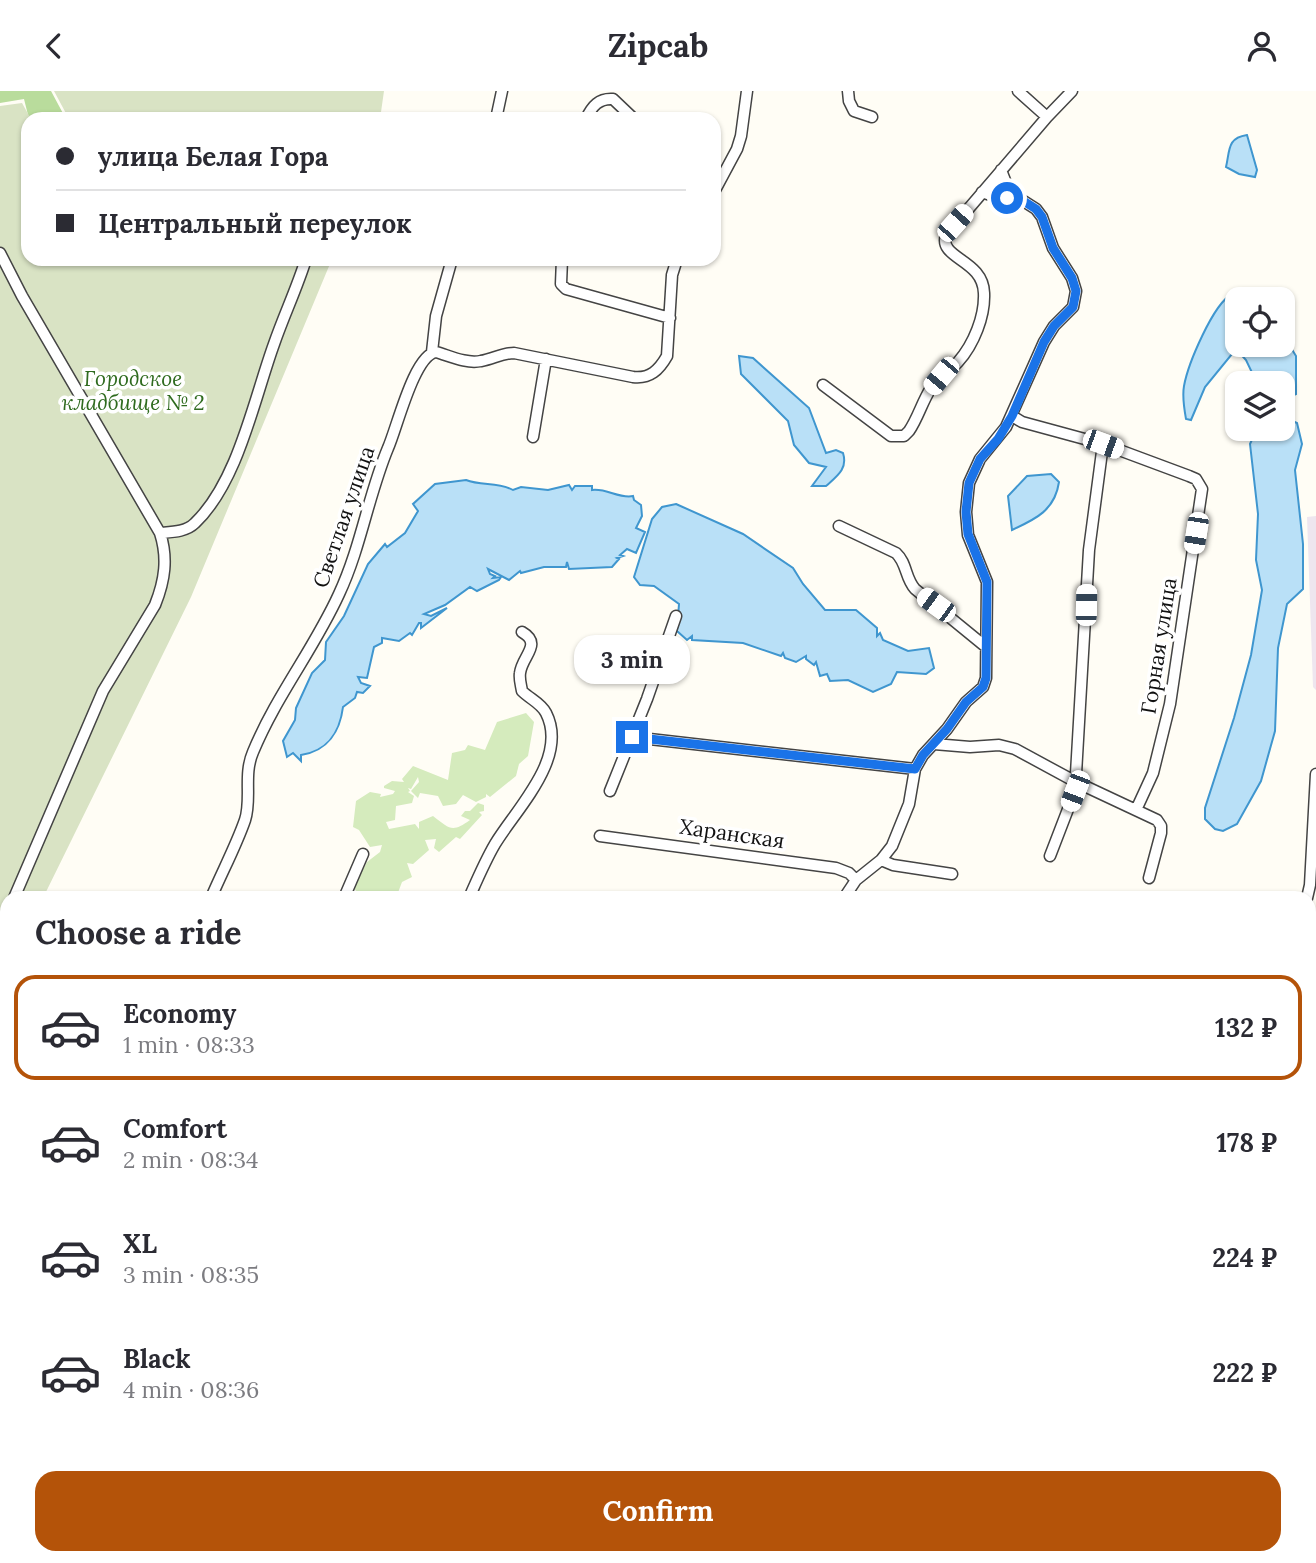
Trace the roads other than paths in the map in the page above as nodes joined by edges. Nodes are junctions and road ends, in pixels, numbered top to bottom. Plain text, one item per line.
1 (502, 91) edge
2 (747, 91) edge
3 (848, 91) edge
4 (1018, 91) edge
5 (1072, 91) edge
6 (498, 112) edge
7 (591, 112) edge
8 (627, 112) edge
9 (872, 117) dead end
10 (1047, 117) junction
11 (1001, 170) junction
12 (721, 175) edge
13 (982, 192) junction
14 (1014, 195) junction
15 (0, 254) edge
16 (303, 266) edge
17 (451, 266) edge
18 (562, 266) edge
19 (675, 266) edge
20 (670, 318) junction
21 (432, 352) junction
22 (546, 359) junction
23 (823, 385) dead end
24 (1012, 416) junction
25 (533, 437) dead end
26 (1103, 444) junction
27 (839, 526) dead end
28 (160, 533) junction
29 (676, 616) dead end
30 (522, 632) dead end
31 (986, 647) junction
32 (632, 737) junction
33 (934, 744) junction
34 (915, 769) junction
35 (1316, 774) edge
36 (1076, 782) junction
37 (610, 791) dead end
38 (1136, 810) junction
39 (600, 835) dead end
40 (363, 854) dead end
41 (1050, 856) dead end
42 (881, 860) junction
43 (951, 874) dead end
44 (1149, 878) dead end
45 (856, 880) junction
46 (17, 891) edge
47 (214, 891) edge
48 (347, 891) edge
49 (472, 891) edge
50 (849, 891) edge
51 (1309, 891) edge

1 - 6 street
2 - 12 street
3 - 9 street
4 - 10 street
5 - 10 street
7 - 8 street
10 - 11 street
11 - 13 street
11 - 14 street
13 - 14 street
13 - 23 street
14 - 24 street
15 - 28 street
16 - 28 street
17 - 21 street
18 - 20 street
19 - 20 street
20 - 22 street
21 - 22 street
21 - 47 street, Светлая улица
22 - 25 street
24 - 26 street
24 - 31 street
26 - 36 street
26 - 38 street, Горная улица
27 - 31 street
28 - 46 street
29 - 32 street
30 - 49 street
31 - 33 street
32 - 34 street
32 - 37 street
33 - 34 street
33 - 36 street
34 - 42 street
35 - 51 street
36 - 38 street
36 - 41 street
38 - 44 street
39 - 45 street, Харанская
40 - 48 street
42 - 43 street
42 - 45 street
45 - 50 street

